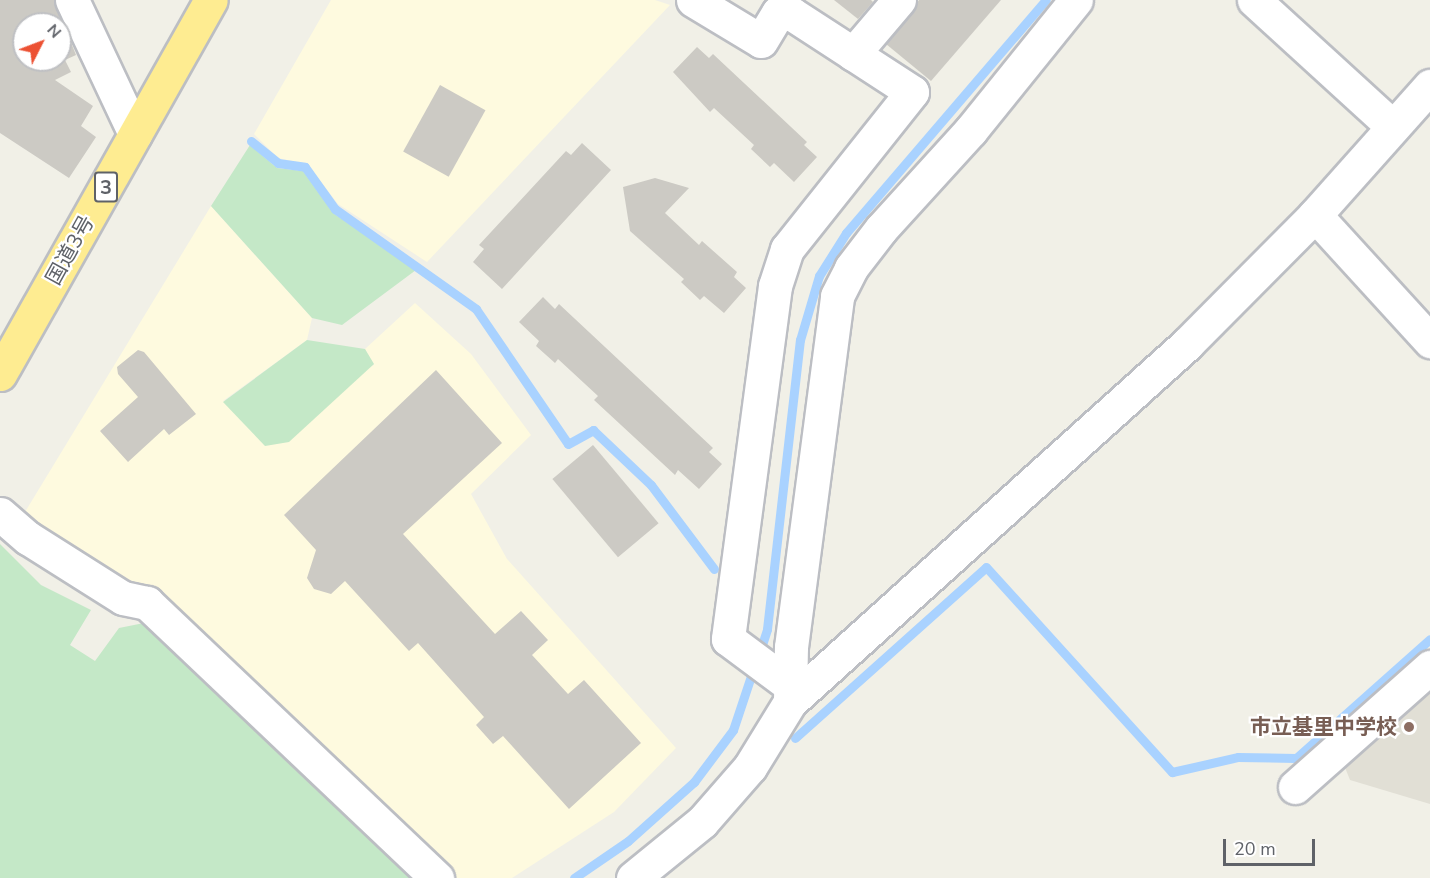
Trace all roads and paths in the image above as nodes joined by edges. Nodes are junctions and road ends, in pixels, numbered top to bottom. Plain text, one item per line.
1 (72, 0) edge
2 (211, 0) edge
3 (693, 0) edge
4 (899, 0) edge
5 (1076, 0) edge
6 (1254, 0) edge
7 (853, 54) junction
8 (1430, 86) edge
9 (1393, 127) junction
10 (135, 134) junction
11 (1315, 214) junction
12 (1430, 341) edge
13 (0, 374) edge
14 (0, 514) edge
15 (1430, 667) edge
16 (790, 693) junction
17 (1295, 787) dead end
18 (437, 878) edge
19 (633, 878) edge

1 - 10 street
2 - 10 highway, 国道3号 / 3
3 - 7 street
4 - 7 street
5 - 16 street
6 - 9 street
7 - 16 street
8 - 9 street
9 - 11 street
10 - 13 highway, 国道3号 / 3
11 - 12 street
11 - 16 street
14 - 18 street
15 - 17 street
16 - 19 street

